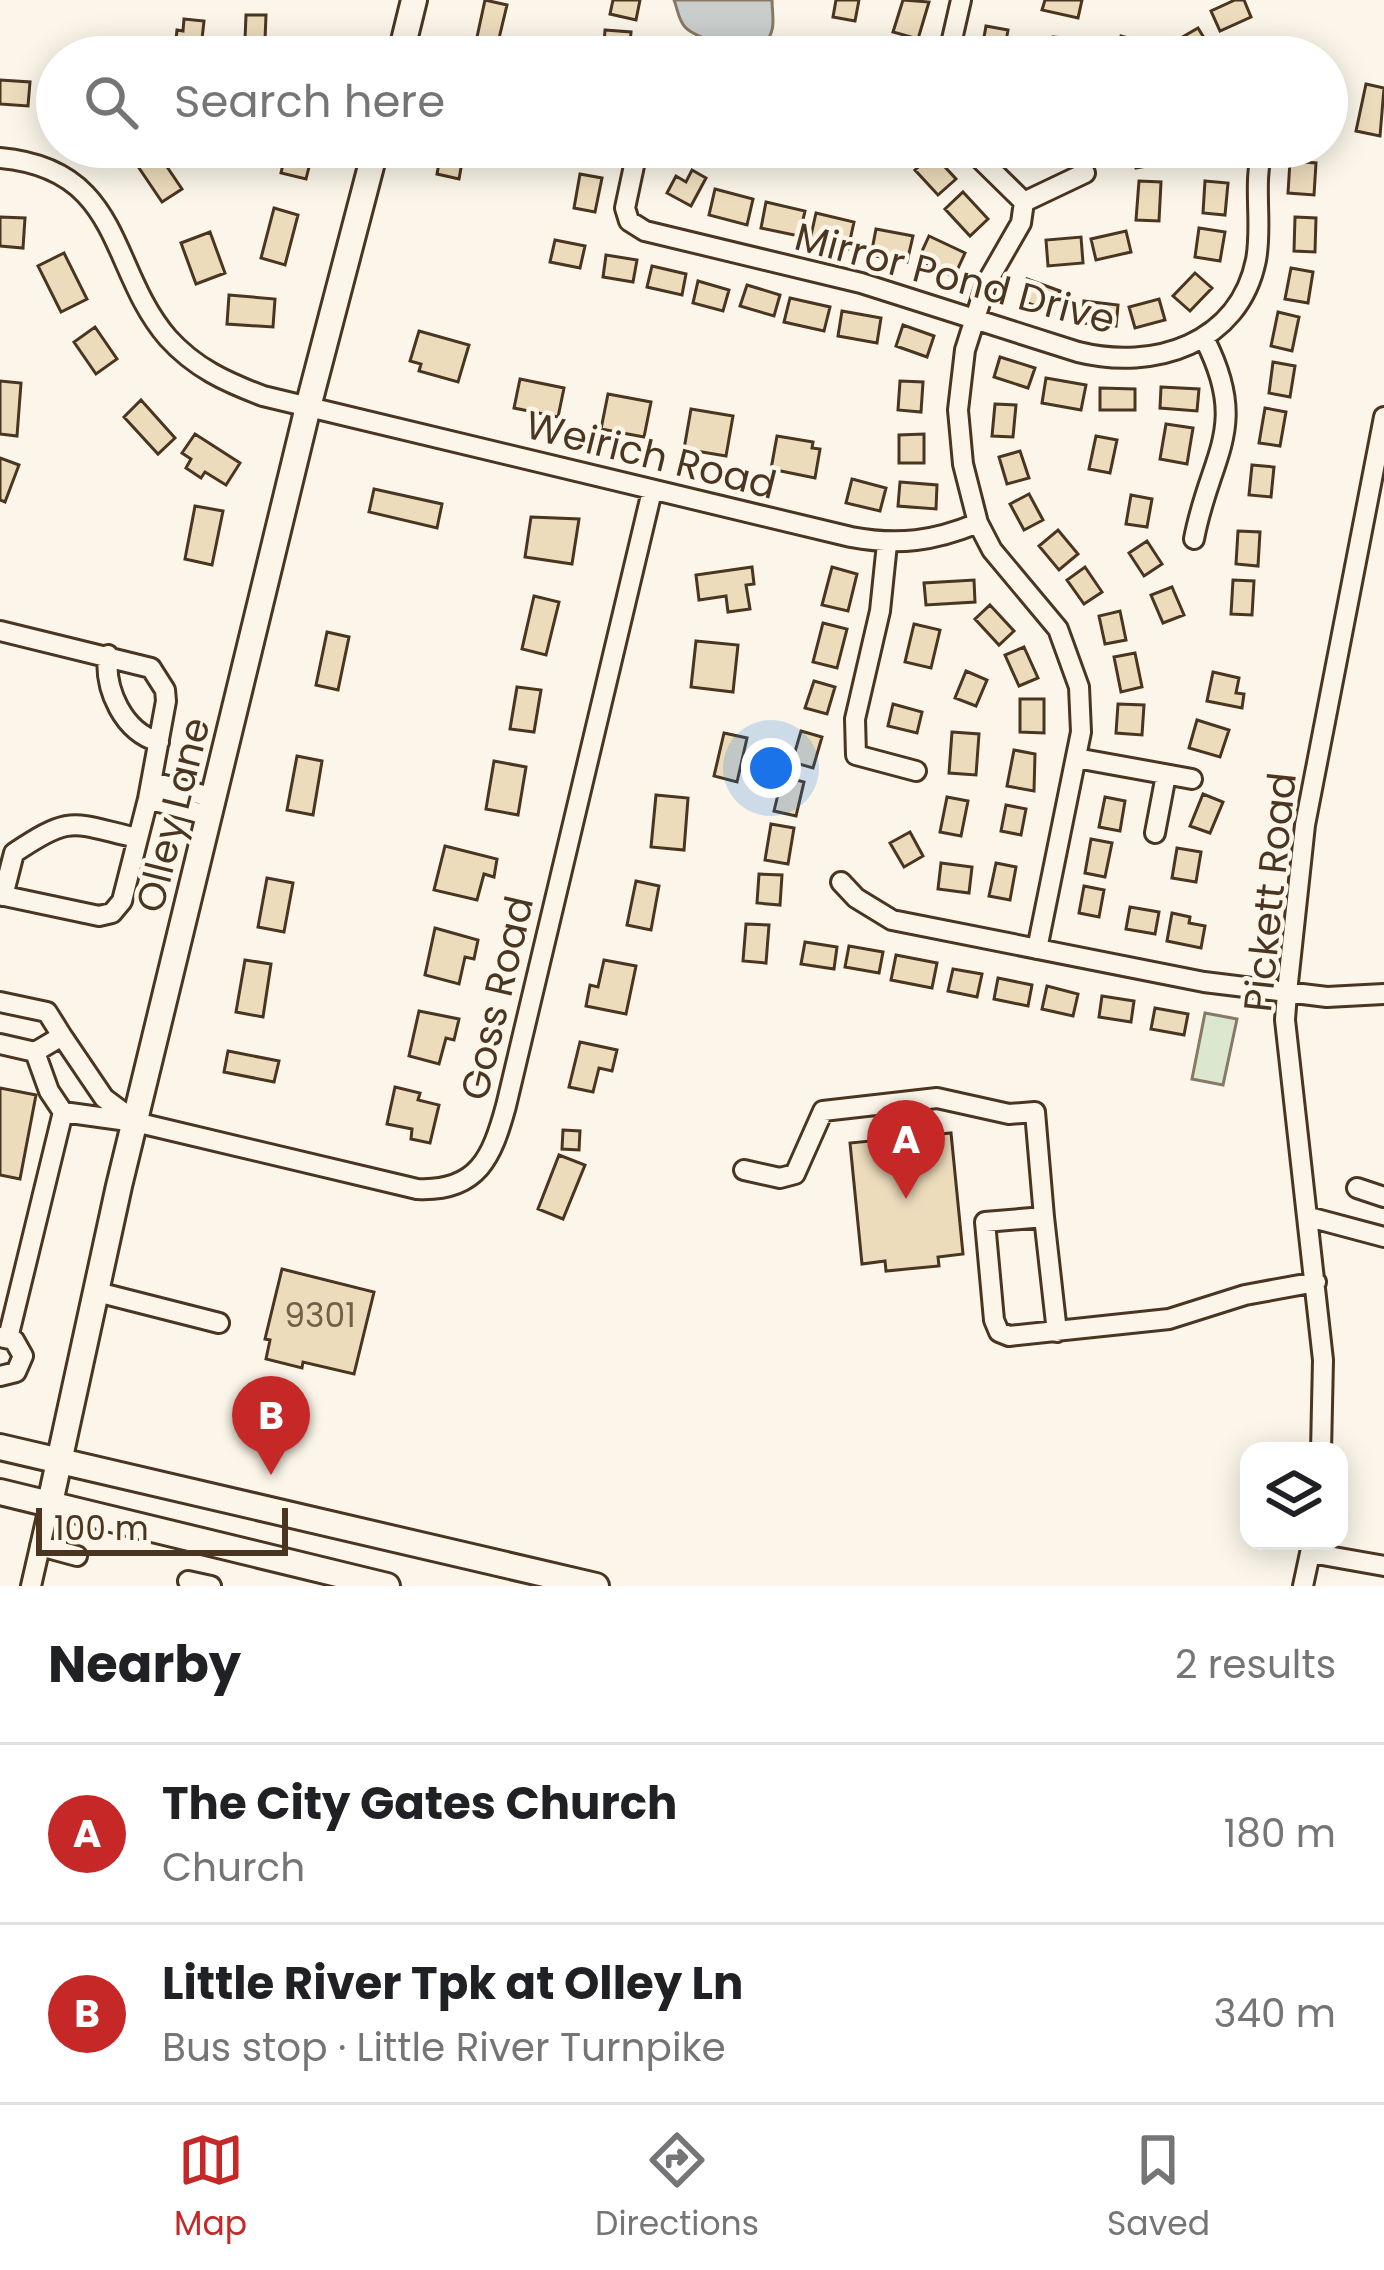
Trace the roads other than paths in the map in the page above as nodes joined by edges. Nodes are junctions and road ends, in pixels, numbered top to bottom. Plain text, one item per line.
1 (414, 0) edge
2 (961, 0) edge
3 (405, 36) edge
4 (953, 36) edge
5 (0, 158) edge
6 (36, 167) edge
7 (40, 168) edge
8 (371, 168) edge
9 (634, 168) edge
10 (989, 168) edge
11 (1259, 168) edge
12 (1085, 173) dead end
13 (1024, 202) junction
14 (975, 319) junction
15 (1204, 340) junction
16 (308, 407) junction
17 (1384, 417) edge
18 (652, 490) junction
19 (978, 523) junction
20 (1194, 538) dead end
21 (887, 544) junction
22 (0, 631) edge
23 (108, 655) junction
24 (159, 742) junction
25 (1076, 758) junction
26 (916, 771) dead end
27 (1166, 775) junction
28 (1192, 779) dead end
29 (150, 790) junction
30 (213, 807) junction
31 (1155, 833) dead end
32 (137, 838) junction
33 (842, 882) dead end
34 (1, 896) edge
35 (1037, 949) junction
36 (1287, 992) junction
37 (1384, 994) edge
38 (0, 1002) edge
39 (62, 1036) junction
40 (0, 1044) edge
41 (35, 1052) junction
42 (63, 1112) junction
43 (136, 1122) junction
44 (744, 1170) dead end
45 (1357, 1188) dead end
46 (1384, 1197) edge
47 (1044, 1217) junction
48 (1310, 1217) junction
49 (1384, 1237) edge
50 (1316, 1282) junction
51 (97, 1292) junction
52 (219, 1323) dead end
53 (1058, 1332) junction
54 (4, 1338) edge
55 (0, 1376) edge
56 (1322, 1442) edge
57 (0, 1447) edge
58 (58, 1460) junction
59 (0, 1492) edge
60 (50, 1503) junction
61 (40, 1546) junction
62 (1310, 1550) edge
63 (1323, 1550) edge
64 (76, 1556) dead end
65 (1384, 1566) edge
66 (188, 1581) dead end
67 (31, 1586) edge
68 (211, 1586) edge
69 (387, 1586) edge
70 (596, 1586) edge
71 (1303, 1586) edge

1 - 3 main road
2 - 4 street
5 - 6 street, Weirich Road
7 - 16 street, Weirich Road
8 - 16 main road, Olley Lane
9 - 14 street, Mirror Pond Drive
10 - 13 street
11 - 15 street
12 - 13 street
13 - 14 street
14 - 15 street, Mirror Pond Drive
14 - 19 street
15 - 20 street
16 - 18 street, Weirich Road
16 - 30 main road, Olley Lane
17 - 36 street, Pickett Road
18 - 21 street, Weirich Road
18 - 43 street, Goss Road
19 - 21 street, Weirich Road
19 - 25 street
21 - 26 street
22 - 23 street
23 - 24 street
23 - 24 street
24 - 29 street
25 - 27 street
25 - 35 street
27 - 28 street
27 - 31 street
29 - 30 street
29 - 32 street
30 - 43 main road, Olley Lane
32 - 34 street
32 - 34 street
33 - 35 street
35 - 36 street
36 - 37 street
36 - 48 street, Pickett Road
38 - 39 street
39 - 41 street
39 - 43 street
40 - 41 street
41 - 42 street
42 - 43 street, Goss Road
42 - 54 street
43 - 51 main road, Olley Lane
44 - 47 street
45 - 46 street
47 - 53 street
47 - 53 street
48 - 49 street
48 - 50 street, Pickett Road
50 - 53 street
50 - 56 street, Pickett Road
51 - 52 street
51 - 58 main road, Olley Lane
54 - 55 street
57 - 58 main road
58 - 60 main road, Olley Lane
58 - 70 main road
59 - 60 main road
60 - 61 street
60 - 69 main road
61 - 64 street
61 - 67 street
62 - 71 street
63 - 65 street
66 - 68 street

